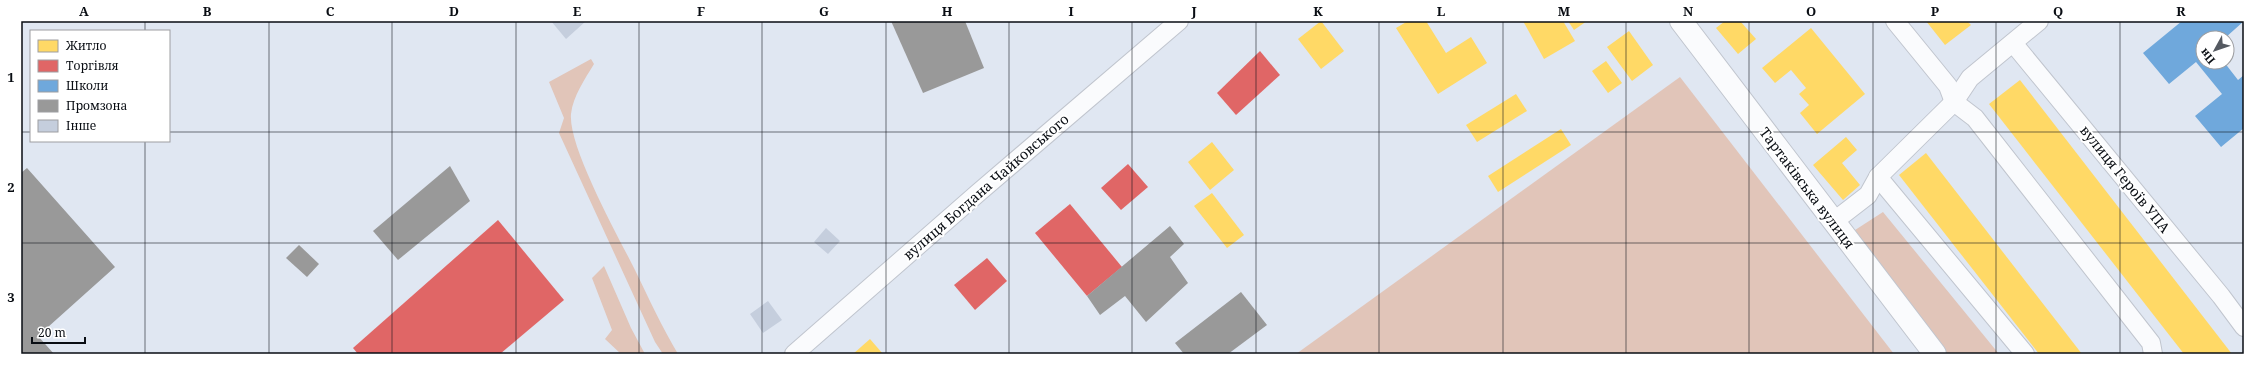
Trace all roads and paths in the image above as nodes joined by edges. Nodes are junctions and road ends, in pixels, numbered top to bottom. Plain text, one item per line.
1 (1180, 21) edge
2 (1681, 21) edge
3 (1896, 21) edge
4 (2039, 21) edge
5 (2013, 43) junction
6 (1954, 102) junction
7 (1878, 177) junction
8 (1833, 222) junction
9 (2241, 318) edge
10 (794, 354) edge
11 (1935, 354) edge
12 (2025, 354) edge
13 (2153, 354) edge

1 - 10 street, вулиця Богдана Чайковського
2 - 8 street, Тартаківська вулиця
3 - 6 street
4 - 5 street
5 - 6 street
5 - 9 street, вулиця Героїв УПА
6 - 7 street
6 - 13 street
7 - 8 street
7 - 12 street
8 - 11 street, Тартаківська вулиця

